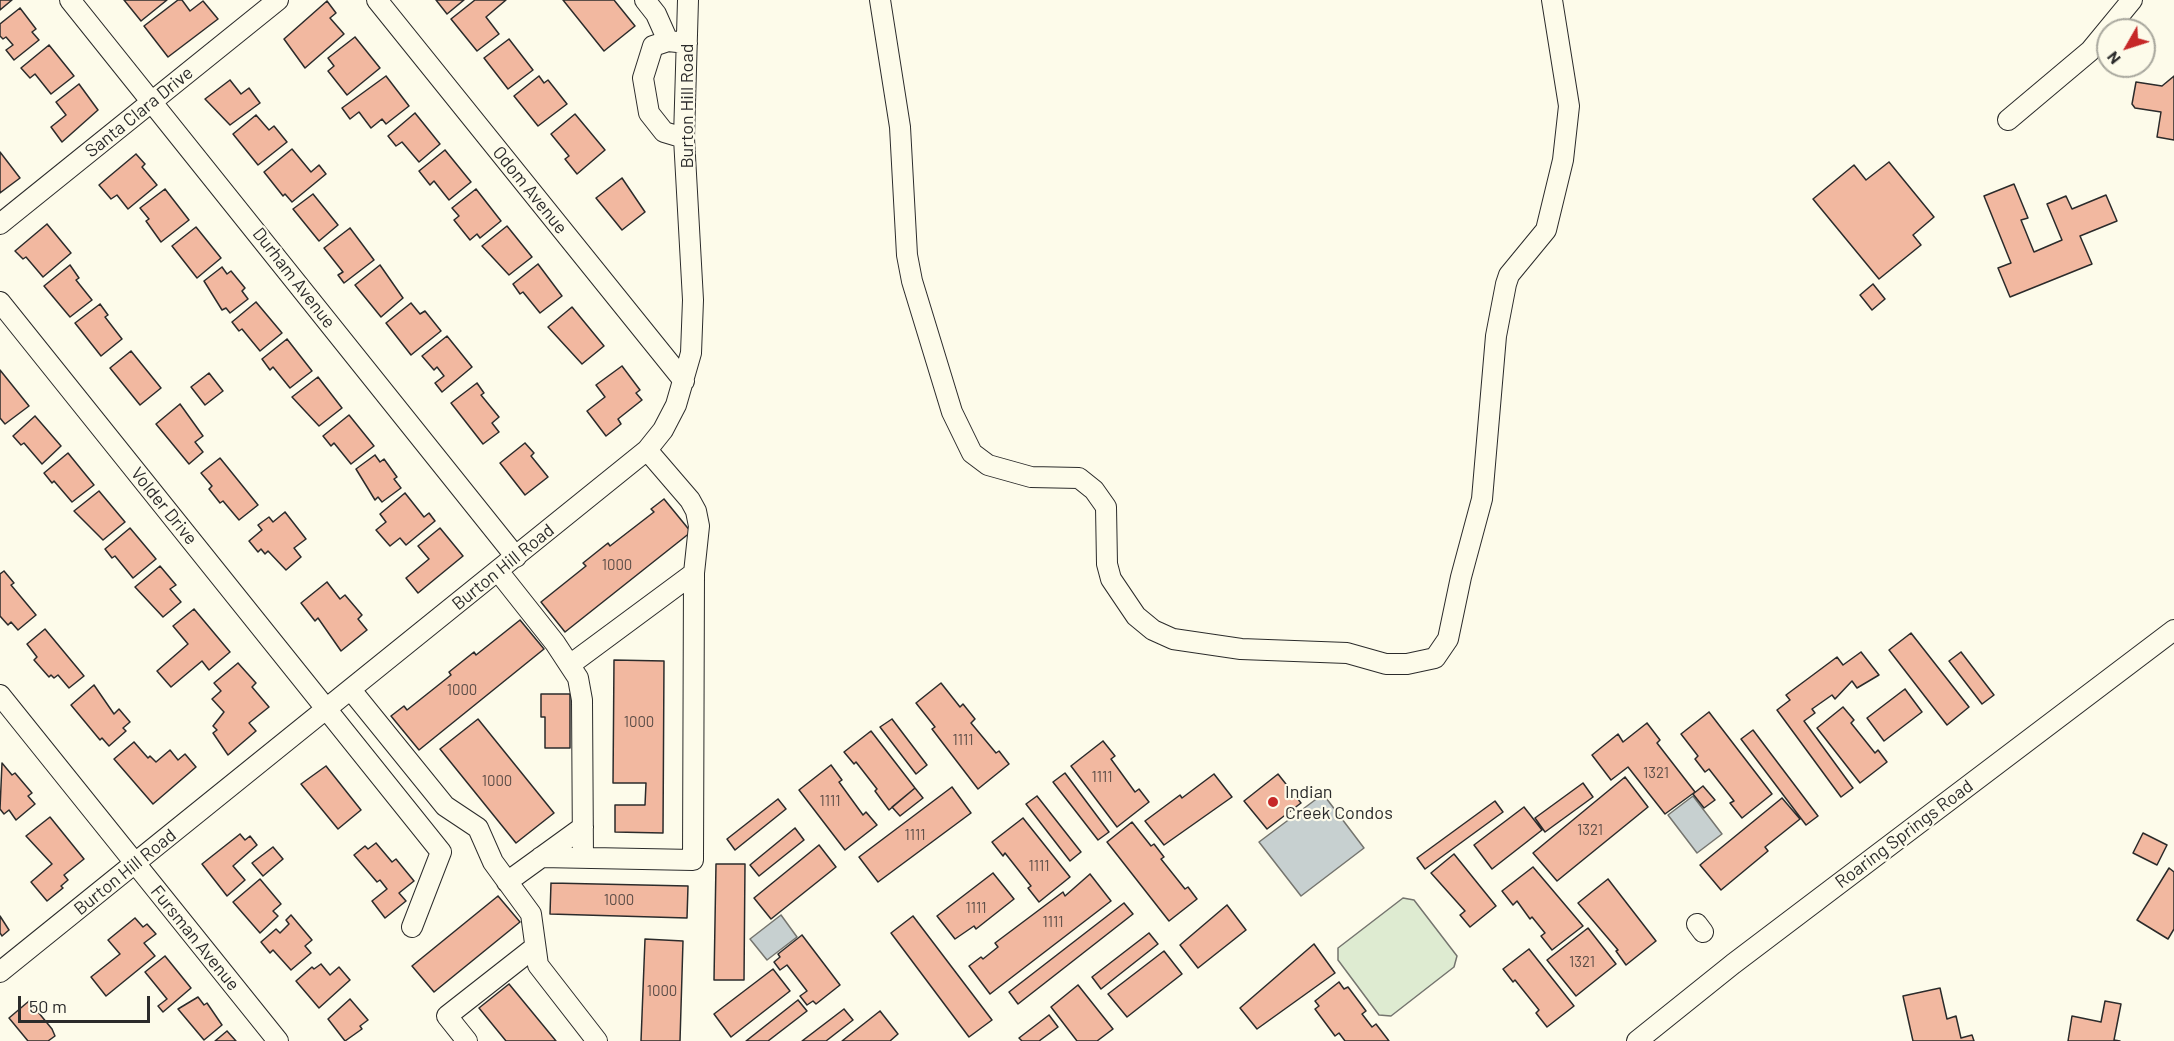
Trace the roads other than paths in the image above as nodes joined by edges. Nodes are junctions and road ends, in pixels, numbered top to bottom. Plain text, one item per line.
1 (70, 0) edge
2 (278, 0) edge
3 (377, 0) edge
4 (688, 0) edge
5 (880, 0) edge
6 (1552, 0) edge
7 (2132, 0) edge
8 (650, 3) edge
9 (677, 42) junction
10 (153, 101) junction
11 (2008, 120) dead end
12 (684, 138) junction
13 (0, 224) edge
14 (0, 302) edge
15 (684, 381) junction
16 (647, 450) junction
17 (516, 557) junction
18 (498, 571) junction
19 (694, 573) junction
20 (2174, 630) edge
21 (570, 664) junction
22 (351, 690) junction
23 (0, 695) edge
24 (328, 710) junction
25 (583, 826) junction
26 (541, 857) junction
27 (583, 858) junction
28 (135, 863) junction
29 (507, 882) junction
30 (412, 927) dead end
31 (536, 947) junction
32 (0, 972) edge
33 (278, 1041) edge
34 (467, 1041) edge
35 (597, 1041) edge
36 (1637, 1041) edge

1 - 10 street, Durham Avenue
2 - 10 street, Santa Clara Drive
3 - 15 street, Odom Avenue
4 - 9 street, Burton Hill Road
5 - 6 street
7 - 11 street
8 - 9 street
9 - 12 street, Burton Hill Road
9 - 12 street
10 - 13 street, Santa Clara Drive
10 - 17 street, Durham Avenue
12 - 15 street, Burton Hill Road
14 - 24 street, Volder Drive
15 - 16 street, Burton Hill Road
16 - 17 street, Burton Hill Road
16 - 19 street
17 - 18 street, Burton Hill Road
18 - 21 street
18 - 22 street, Burton Hill Road
19 - 21 street
19 - 27 street
20 - 36 street, Roaring Springs Road
21 - 25 street
22 - 24 street, Burton Hill Road
22 - 29 street
23 - 28 street, Fursman Avenue
24 - 28 street, Burton Hill Road
24 - 30 street, Volder Drive
25 - 26 street
25 - 27 street
26 - 27 street
26 - 29 street
28 - 32 street, Burton Hill Road
28 - 33 street, Fursman Avenue
29 - 31 street
31 - 34 street
31 - 35 street

